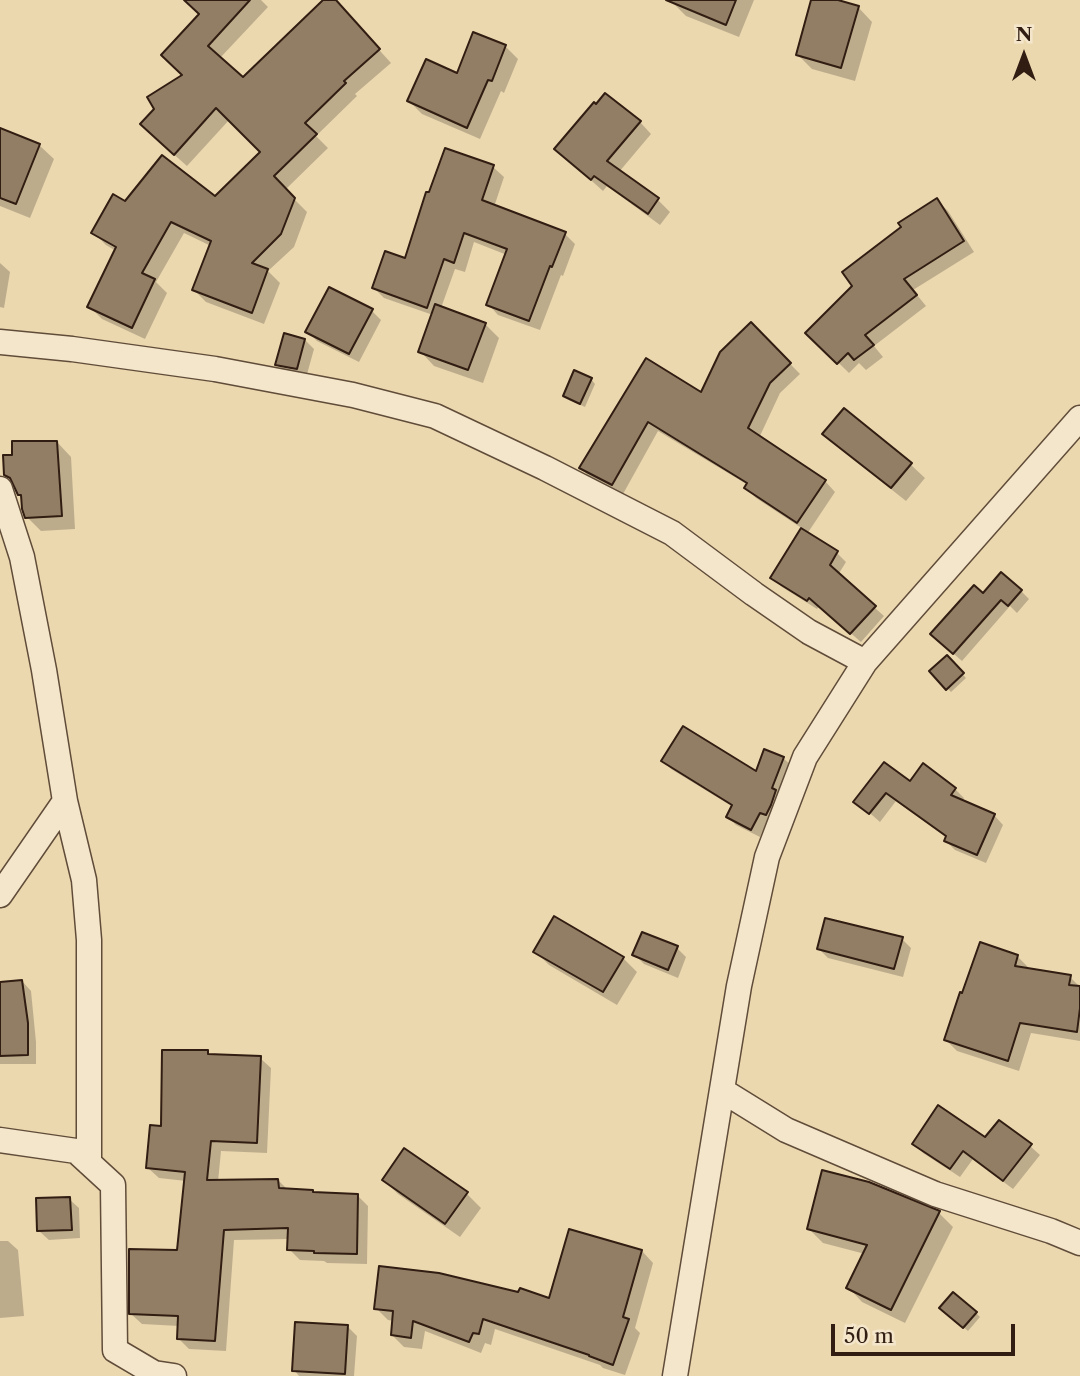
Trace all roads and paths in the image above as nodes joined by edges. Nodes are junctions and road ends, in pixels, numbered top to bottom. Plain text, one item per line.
1 (0, 342) edge
2 (1080, 418) edge
3 (0, 489) edge
4 (865, 662) junction
5 (65, 801) junction
6 (0, 895) edge
7 (723, 1091) junction
8 (0, 1140) edge
9 (89, 1163) junction
10 (1080, 1243) edge
11 (133, 1368) edge
12 (174, 1376) edge
13 (675, 1376) edge

1 - 4 street
2 - 4 street
3 - 5 street
4 - 7 street
5 - 6 street
5 - 9 street
7 - 10 street
7 - 13 street
8 - 9 street
9 - 11 street
11 - 12 street

